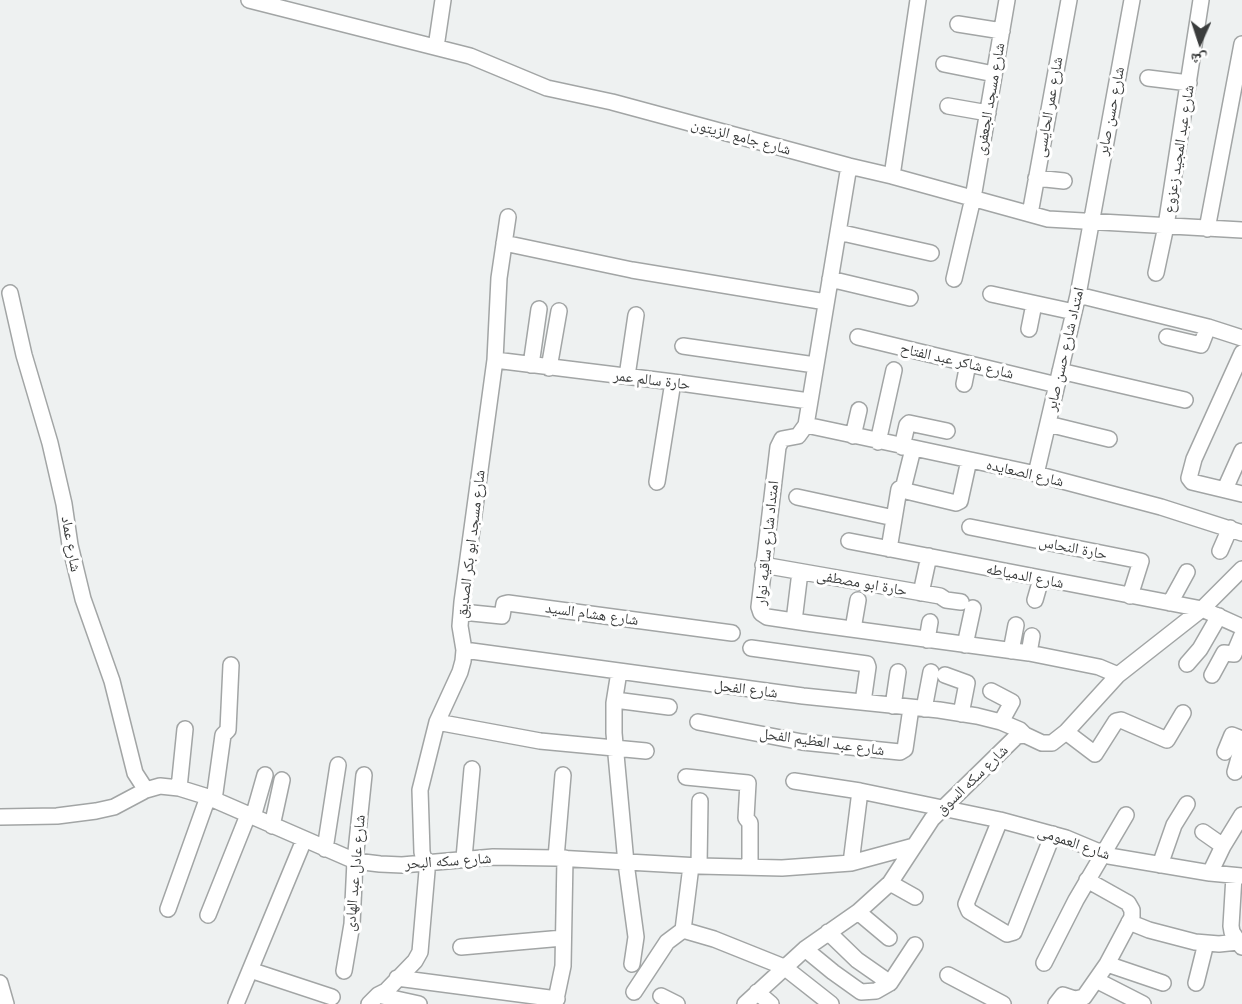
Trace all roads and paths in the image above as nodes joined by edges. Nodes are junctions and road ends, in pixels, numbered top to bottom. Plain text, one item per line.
1 (249, 0) edge
2 (442, 0) edge
3 (918, 0) edge
4 (1007, 0) edge
5 (1069, 0) edge
6 (1132, 0) edge
7 (1201, 0) edge
8 (958, 24) dead end
9 (1002, 31) junction
10 (1242, 44) edge
11 (436, 47) junction
12 (944, 64) dead end
13 (994, 74) junction
14 (1148, 78) dead end
15 (1189, 83) junction
16 (948, 106) dead end
17 (987, 113) junction
18 (849, 166) junction
19 (892, 176) junction
20 (1036, 178) junction
21 (1064, 181) dead end
22 (973, 198) junction
23 (1029, 214) junction
24 (508, 217) dead end
25 (1090, 223) junction
26 (1166, 226) junction
27 (1207, 229) junction
28 (1242, 230) edge
29 (838, 232) junction
30 (504, 243) junction
31 (931, 253) dead end
32 (1156, 273) dead end
33 (830, 279) junction
34 (954, 279) dead end
35 (10, 293) dead end
36 (991, 294) dead end
37 (1078, 296) junction
38 (910, 298) dead end
39 (826, 302) junction
40 (1034, 304) junction
41 (539, 309) dead end
42 (559, 311) dead end
43 (1074, 312) junction
44 (636, 315) dead end
45 (1208, 327) junction
46 (1029, 329) dead end
47 (858, 337) dead end
48 (1167, 337) dead end
49 (1242, 338) edge
50 (683, 346) dead end
51 (1242, 353) edge
52 (495, 360) junction
53 (968, 364) junction
54 (531, 365) junction
55 (815, 365) junction
56 (549, 368) junction
57 (894, 370) dead end
58 (627, 376) junction
59 (1059, 378) junction
60 (673, 382) junction
61 (964, 384) dead end
62 (1185, 400) dead end
63 (810, 401) junction
64 (859, 410) dead end
65 (1048, 424) junction
66 (806, 425) junction
67 (947, 431) dead end
68 (853, 436) junction
69 (1108, 439) dead end
70 (878, 442) junction
71 (908, 448) junction
72 (1242, 451) edge
73 (969, 460) junction
74 (1036, 474) junction
75 (657, 482) dead end
76 (899, 489) dead end
77 (1224, 489) junction
78 (1242, 494) edge
79 (797, 497) dead end
80 (894, 518) junction
81 (970, 527) dead end
82 (1236, 531) edge
83 (849, 541) dead end
84 (889, 549) junction
85 (1220, 551) dead end
86 (929, 556) junction
87 (763, 565) junction
88 (1242, 568) edge
89 (800, 572) junction
90 (1187, 572) dead end
91 (1041, 579) junction
92 (921, 593) junction
93 (1130, 596) junction
94 (858, 600) dead end
95 (1035, 600) dead end
96 (1170, 603) junction
97 (1202, 609) junction
98 (462, 612) junction
99 (1219, 616) junction
100 (794, 621) junction
101 (930, 622) dead end
102 (1016, 625) dead end
103 (1242, 627) edge
104 (853, 629) junction
105 (732, 633) dead end
106 (1032, 636) dead end
107 (1242, 636) edge
108 (927, 640) junction
109 (965, 645) junction
110 (751, 648) dead end
111 (464, 650) junction
112 (1011, 651) junction
113 (1029, 654) junction
114 (1187, 664) dead end
115 (231, 665) dead end
116 (619, 672) junction
117 (898, 672) dead end
118 (1118, 675) junction
119 (1212, 675) dead end
120 (991, 691) dead end
121 (615, 700) junction
122 (863, 702) junction
123 (669, 706) dead end
124 (893, 706) junction
125 (917, 708) junction
126 (1183, 713) dead end
127 (961, 714) junction
128 (437, 722) junction
129 (698, 722) dead end
130 (1001, 722) junction
131 (185, 729) dead end
132 (1066, 732) junction
133 (1025, 735) junction
134 (1242, 739) edge
135 (615, 748) junction
136 (646, 751) dead end
137 (1237, 758) edge
138 (338, 765) dead end
139 (472, 769) dead end
140 (266, 775) dead end
141 (364, 775) dead end
142 (563, 775) dead end
143 (686, 777) dead end
144 (282, 780) dead end
145 (794, 781) dead end
146 (179, 788) junction
147 (146, 790) junction
148 (860, 791) junction
149 (211, 798) junction
150 (700, 801) dead end
151 (1186, 804) dead end
152 (944, 807) junction
153 (1242, 814) edge
154 (1126, 815) dead end
155 (251, 816) junction
156 (0, 817) edge
157 (1000, 820) junction
158 (272, 826) junction
159 (1237, 831) edge
160 (1203, 832) dead end
161 (1053, 834) junction
162 (304, 840) junction
163 (914, 846) junction
164 (1223, 846) junction
165 (326, 849) junction
166 (1102, 854) junction
167 (464, 858) junction
168 (560, 858) junction
169 (355, 861) junction
170 (425, 863) junction
171 (626, 863) junction
172 (851, 863) junction
173 (1160, 865) junction
174 (695, 866) junction
175 (750, 867) junction
176 (1210, 873) junction
177 (1238, 876) edge
178 (1087, 880) junction
179 (891, 883) junction
180 (915, 897) dead end
181 (168, 909) dead end
182 (858, 912) junction
183 (208, 915) dead end
184 (1129, 922) junction
185 (682, 930) junction
186 (828, 932) junction
187 (564, 938) junction
188 (889, 938) dead end
189 (1206, 943) junction
190 (915, 945) dead end
191 (1240, 945) edge
192 (461, 947) dead end
193 (805, 949) junction
194 (1044, 963) dead end
195 (632, 964) dead end
196 (1107, 964) junction
197 (784, 967) junction
198 (250, 970) junction
199 (344, 971) dead end
200 (948, 975) dead end
201 (398, 978) junction
202 (1096, 980) junction
203 (0, 983) edge
204 (890, 983) junction
205 (1163, 983) dead end
206 (1196, 983) dead end
207 (634, 992) dead end
208 (757, 992) junction
209 (661, 996) dead end
210 (332, 997) dead end
211 (373, 1000) edge
212 (556, 1001) edge
213 (1084, 1001) edge
214 (6, 1004) edge
215 (236, 1004) edge
216 (419, 1004) edge
217 (677, 1004) edge
218 (745, 1004) edge
219 (771, 1004) edge
220 (831, 1004) edge
221 (1002, 1004) edge
222 (1056, 1004) edge
223 (1143, 1004) edge

1 - 11 street, شارع جامع الزيتون
2 - 11 street
3 - 19 street
4 - 9 street, شارع مسجد الجعفرى
5 - 20 street, شارع عمر الحايسى
6 - 25 street, شارع حسن صابر
7 - 15 street, شارع عبد المجيد زعزوع
8 - 9 street
9 - 13 street, شارع مسجد الجعفرى
10 - 27 street
11 - 18 street, شارع جامع الزيتون
12 - 13 street
13 - 17 street, شارع مسجد الجعفرى
14 - 15 street
15 - 26 street, شارع عبد المجيد زعزوع
16 - 17 street
17 - 22 street, شارع مسجد الجعفرى
18 - 19 street, شارع جامع الزيتون
18 - 29 street
19 - 22 street, شارع جامع الزيتون
20 - 21 street
20 - 23 street, شارع عمر الحايسى
22 - 23 street, شارع جامع الزيتون
22 - 34 street, شارع مسجد الجعفرى
23 - 25 street, شارع جامع الزيتون
24 - 30 street, شارع مسجد ابو بكر الصديق
25 - 26 street, شارع جامع الزيتون
25 - 37 street, امتداد شارع حسن صابر
26 - 27 street, شارع جامع الزيتون
26 - 32 street, شارع عبد المجيد زعزوع
27 - 28 street, شارع جامع الزيتون
29 - 31 street
29 - 33 street
30 - 39 street
30 - 52 street, شارع مسجد ابو بكر الصديق
33 - 38 street
33 - 39 street
35 - 147 street, شارع عماد
36 - 40 street
37 - 43 street, امتداد شارع حسن صابر
37 - 45 street
39 - 55 street
40 - 43 street
40 - 46 street
41 - 54 street
42 - 56 street
43 - 59 street, امتداد شارع حسن صابر
44 - 58 street
45 - 48 street
45 - 49 street
47 - 53 street, شارع شاكر عبد الفتاح
50 - 55 street
51 - 77 street
52 - 54 street, حارة سالم عمر
52 - 98 street, شارع مسجد ابو بكر الصديق
53 - 59 street, شارع شاكر عبد الفتاح
53 - 61 street
54 - 56 street, حارة سالم عمر
55 - 63 street
56 - 58 street, حارة سالم عمر
57 - 70 street
58 - 60 street, حارة سالم عمر
59 - 62 street, شارع شاكر عبد الفتاح
59 - 65 street, امتداد شارع حسن صابر
60 - 63 street, حارة سالم عمر
60 - 75 street
63 - 66 street
64 - 68 street
65 - 69 street
65 - 74 street, امتداد شارع حسن صابر
66 - 68 street, شارع الصعايده
66 - 87 street, امتداد شارع ساقيه نوار
67 - 71 street
68 - 70 street, شارع الصعايده
70 - 71 street, شارع الصعايده
71 - 73 street, شارع الصعايده
71 - 73 street
72 - 77 street
73 - 74 street, شارع الصعايده
74 - 82 street, شارع الصعايده
76 - 80 street
77 - 78 street
79 - 80 street
80 - 84 street
81 - 93 street, حارة النحاس
82 - 85 street
83 - 84 street, شارع الدمياطه
84 - 86 street, شارع الدمياطه
86 - 91 street, شارع الدمياطه
86 - 92 street
87 - 89 street, حارة ابو مصطفى
87 - 100 street, امتداد شارع ساقيه نوار
88 - 97 street
89 - 92 street, حارة ابو مصطفى
89 - 100 street
90 - 96 street
91 - 93 street, شارع الدمياطه
91 - 95 street
92 - 109 street, حارة ابو مصطفى
93 - 96 street, شارع الدمياطه
94 - 104 street
96 - 97 street, شارع الدمياطه
97 - 99 street, شارع الدمياطه
97 - 118 street
98 - 105 street, شارع هشام السيد
98 - 111 street, شارع مسجد ابو بكر الصديق
99 - 103 street, شارع الدمياطه
99 - 114 street
100 - 104 street, امتداد شارع ساقيه نوار
101 - 108 street
102 - 112 street
104 - 108 street, امتداد شارع ساقيه نوار
106 - 113 street
107 - 119 street
108 - 109 street, امتداد شارع ساقيه نوار
109 - 112 street, امتداد شارع ساقيه نوار
110 - 122 street
111 - 116 street, شارع الفحل
111 - 128 street, شارع مسجد ابو بكر الصديق
112 - 113 street, امتداد شارع ساقيه نوار
113 - 118 street, امتداد شارع ساقيه نوار
115 - 149 street
116 - 121 street
116 - 122 street, شارع الفحل
117 - 124 street
118 - 132 street
120 - 130 street
121 - 123 street
121 - 135 street
122 - 124 street, شارع الفحل
124 - 125 street, شارع الفحل
125 - 127 street, شارع الفحل
125 - 127 street
125 - 129 street, شارع عبد العظيم الفحل
126 - 132 street
127 - 130 street, شارع الفحل
128 - 135 street
128 - 170 street, شارع مسجد ابو بكر الصديق
130 - 133 street, شارع الفحل
131 - 146 street
132 - 133 street
133 - 152 street, شارع سكه السوق
134 - 137 street
135 - 136 street
135 - 171 street
138 - 165 street
139 - 167 street
140 - 155 street
141 - 169 street, شارع عادل عبد الهادى
142 - 168 street
143 - 175 street
144 - 158 street
145 - 148 street, شارع العمومى
146 - 147 street, شارع سكه البحر
146 - 149 street, شارع سكه البحر
147 - 156 street, شارع سكه البحر
148 - 152 street, شارع العمومى
148 - 172 street
149 - 155 street, شارع سكه البحر
149 - 181 street
150 - 174 street
151 - 173 street
152 - 157 street, شارع العمومى
152 - 163 street, شارع سكه السوق
153 - 159 street
154 - 166 street
155 - 158 street, شارع سكه البحر
155 - 183 street
157 - 161 street, شارع العمومى
157 - 161 street
158 - 162 street, شارع سكه البحر
159 - 164 street
160 - 164 street
161 - 166 street, شارع العمومى
162 - 165 street, شارع سكه البحر
162 - 198 street
163 - 172 street, شارع سكه البحر
163 - 179 street, شارع سكه السوق
164 - 176 street
165 - 169 street, شارع سكه البحر
166 - 173 street, شارع العمومى
166 - 178 street
167 - 168 street, شارع سكه البحر
167 - 170 street, شارع سكه البحر
168 - 171 street, شارع سكه البحر
168 - 187 street
169 - 170 street, شارع سكه البحر
169 - 199 street, شارع عادل عبد الهادى
170 - 201 street, شارع مسجد ابو بكر الصديق
171 - 174 street, شارع سكه البحر
171 - 195 street
172 - 175 street, شارع سكه البحر
173 - 176 street, شارع العمومى
174 - 175 street, شارع سكه البحر
174 - 185 street
176 - 177 street, شارع العمومى
177 - 191 street
178 - 184 street
178 - 194 street
179 - 180 street
179 - 182 street, شارع سكه السوق
182 - 186 street, شارع سكه السوق
182 - 188 street
184 - 189 street
184 - 196 street
185 - 197 street
185 - 207 street
186 - 193 street, شارع سكه السوق
186 - 204 street
187 - 192 street
187 - 212 street
189 - 191 street
189 - 206 street
190 - 204 street
193 - 197 street, شارع سكه السوق
193 - 204 street
196 - 202 street
196 - 205 street
197 - 208 street, شارع سكه السوق
197 - 220 street
198 - 210 street
198 - 215 street
200 - 221 street
201 - 211 street, شارع مسجد ابو بكر الصديق
201 - 212 street
202 - 213 street
202 - 223 street
203 - 214 street
208 - 218 street, شارع سكه السوق
208 - 219 street
209 - 217 street
211 - 216 street
213 - 222 street

